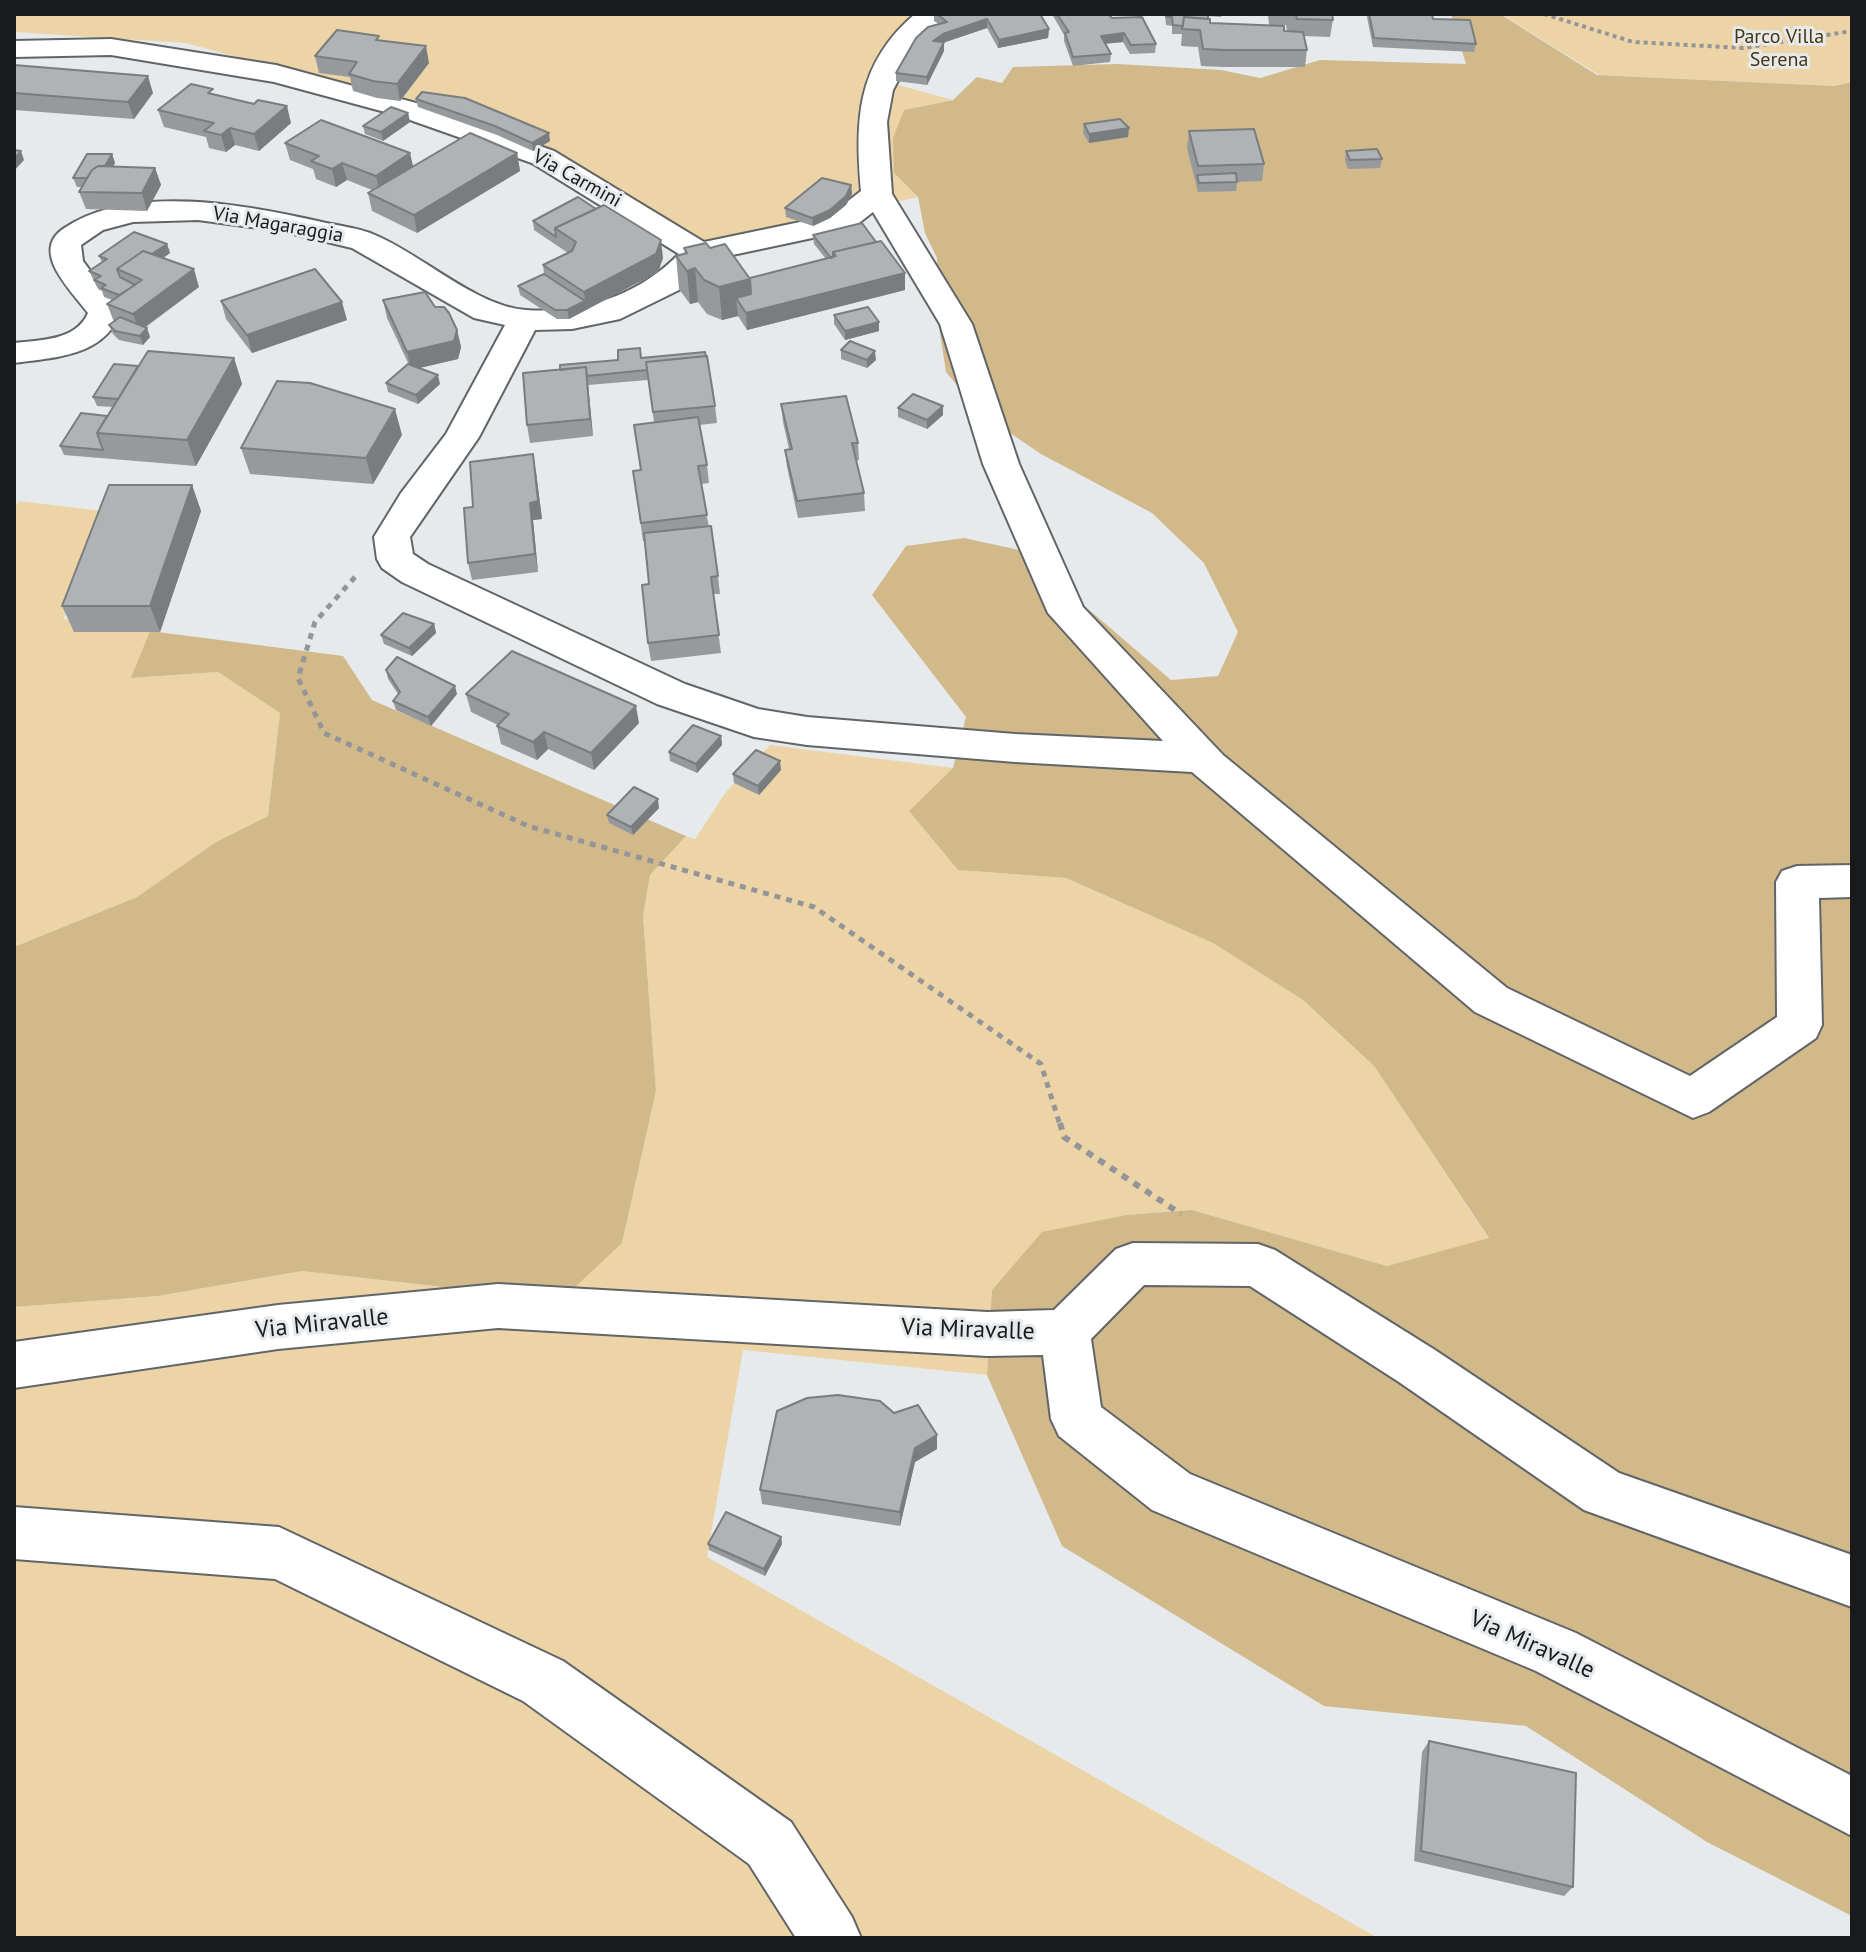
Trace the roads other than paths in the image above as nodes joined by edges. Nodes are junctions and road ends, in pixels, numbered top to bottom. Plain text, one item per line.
1 (933, 14) edge
2 (14, 49) edge
3 (877, 194) junction
4 (698, 253) junction
5 (524, 320) junction
6 (14, 353) edge
7 (1203, 758) junction
8 (1852, 881) edge
9 (1065, 1332) junction
10 (14, 1365) edge
11 (14, 1533) edge
12 (1852, 1581) edge
13 (1852, 1807) edge
14 (831, 1938) edge

1 - 3 street
2 - 4 street, Via Carmini
3 - 4 street
3 - 7 street
4 - 5 street, Via Magaraggia
5 - 6 street, Via Magaraggia
5 - 7 street
7 - 8 street
9 - 10 street, Via Miravalle
9 - 12 street
9 - 13 street, Via Miravalle
11 - 14 street

